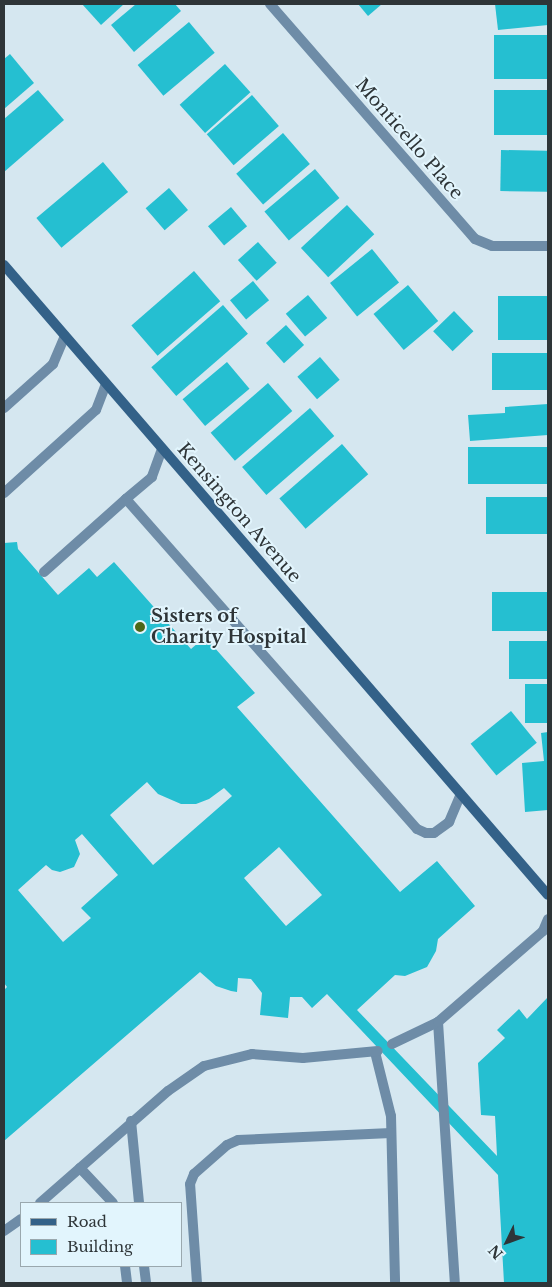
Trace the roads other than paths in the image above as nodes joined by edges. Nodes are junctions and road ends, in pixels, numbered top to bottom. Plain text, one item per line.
1 (270, 4) edge
2 (548, 246) edge
3 (4, 266) edge
4 (65, 336) junction
5 (106, 384) junction
6 (4, 408) edge
7 (162, 449) junction
8 (4, 493) edge
9 (126, 499) junction
10 (44, 572) dead end
11 (461, 794) junction
12 (548, 895) edge
13 (548, 919) edge
14 (438, 1022) junction
15 (392, 1044) dead end
16 (131, 1121) junction
17 (392, 1133) junction
18 (80, 1168) junction
19 (41, 1202) edge
20 (112, 1202) edge
21 (139, 1202) edge
22 (20, 1220) edge
23 (4, 1231) edge
24 (125, 1267) edge
25 (144, 1267) edge
26 (127, 1283) edge
27 (146, 1283) edge
28 (197, 1283) edge
29 (395, 1283) edge
30 (454, 1283) edge

1 - 2 street, Monticello Place
3 - 4 street, Kensington Avenue
4 - 5 street, Kensington Avenue
4 - 6 street
5 - 7 street, Kensington Avenue
5 - 8 street
7 - 9 street
7 - 11 street, Kensington Avenue
9 - 10 street
9 - 11 street
11 - 12 street, Kensington Avenue
13 - 14 street
14 - 15 street
14 - 30 street
16 - 17 street
16 - 18 street
16 - 21 street
17 - 28 street
17 - 29 street
18 - 19 street
18 - 20 street
22 - 23 street
24 - 26 street
25 - 27 street

